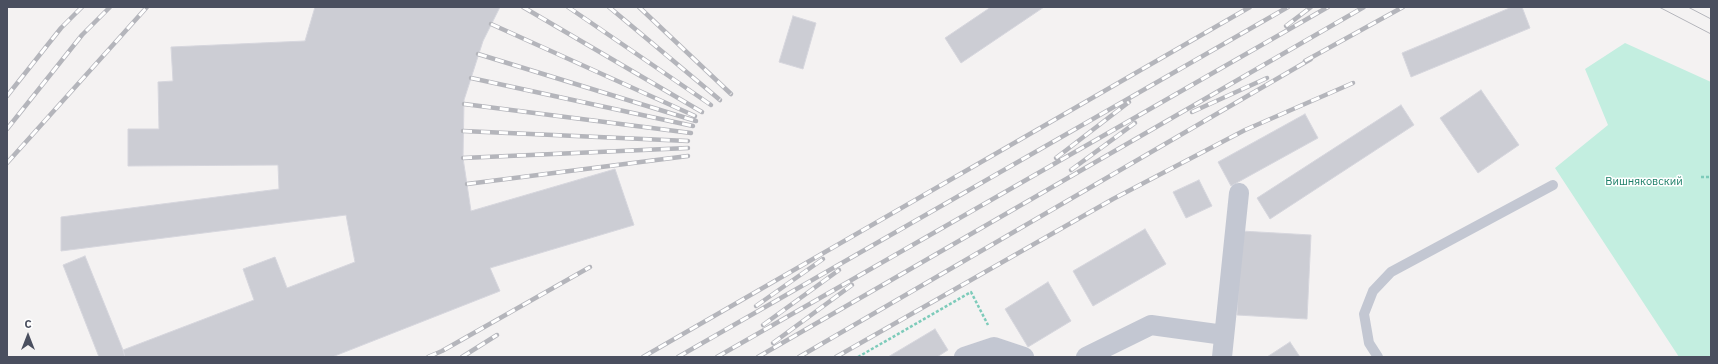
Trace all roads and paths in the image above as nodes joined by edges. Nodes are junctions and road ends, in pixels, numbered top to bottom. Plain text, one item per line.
1 (1701, 177) dead end
2 (1711, 177) edge
3 (1553, 185) dead end
4 (1239, 193) dead end
5 (1224, 335) junction
6 (994, 347) junction
7 (858, 357) edge
8 (964, 357) edge
9 (1024, 357) edge
10 (1086, 357) edge
11 (1222, 357) edge
12 (1378, 357) edge

1 - 2 path
3 - 12 lane
4 - 5 street
5 - 10 street
5 - 11 street
6 - 7 path
6 - 8 street
6 - 9 street

